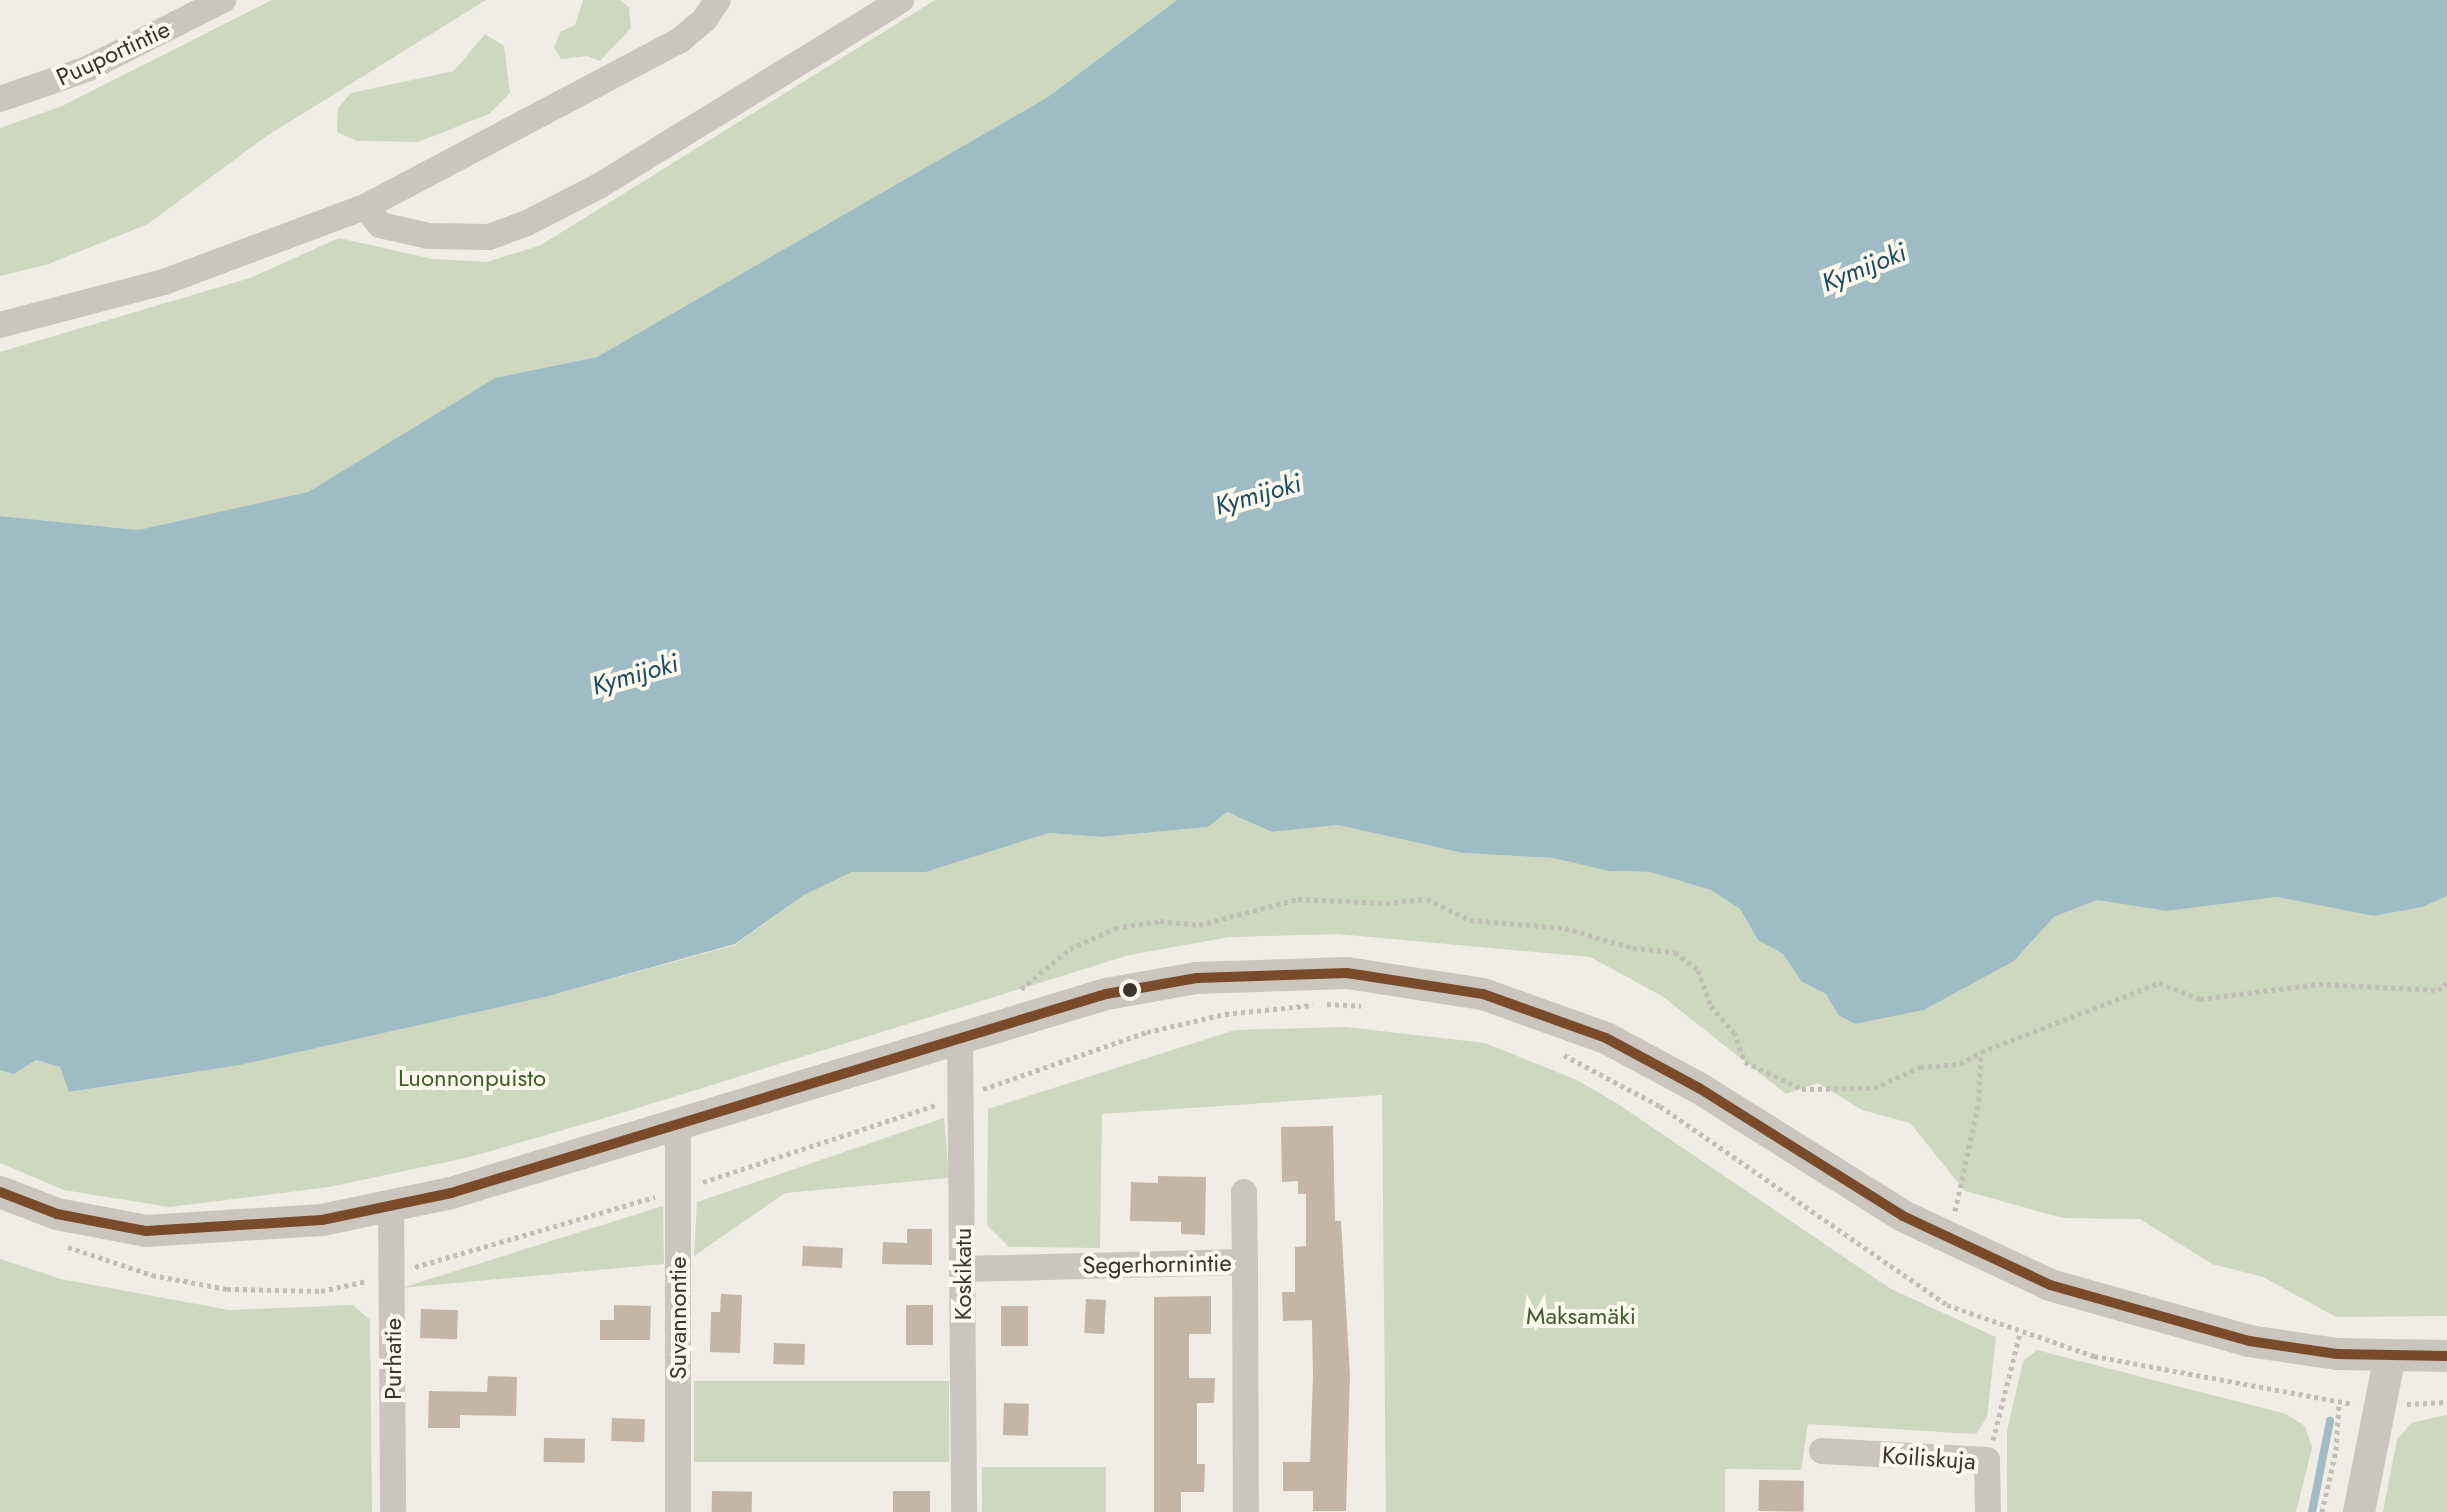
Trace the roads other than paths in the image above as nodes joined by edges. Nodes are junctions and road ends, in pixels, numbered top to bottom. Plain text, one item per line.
1 (223, 0) edge
2 (718, 0) edge
3 (901, 0) edge
4 (0, 99) edge
5 (365, 207) junction
6 (0, 325) edge
7 (960, 1037) junction
8 (678, 1123) junction
9 (0, 1192) edge
10 (1244, 1192) dead end
11 (391, 1206) junction
12 (1245, 1262) junction
13 (963, 1269) junction
14 (2390, 1356) junction
15 (2447, 1356) edge
16 (1822, 1451) dead end
17 (393, 1512) edge
18 (678, 1512) edge
19 (964, 1512) edge
20 (1246, 1512) edge
21 (1988, 1512) edge
22 (2359, 1512) edge

1 - 4 street, Puuportintie
2 - 5 street
3 - 5 street
5 - 6 street
7 - 8 street
7 - 13 street, Koskikatu
7 - 14 street
8 - 11 street
8 - 18 street, Suvannontie
9 - 11 street
10 - 12 street
11 - 17 street, Purhatie
12 - 13 street, Segerhornintie
12 - 20 street, Segerhornintie
13 - 19 street, Koskikatu
14 - 15 street
14 - 22 street
16 - 21 street, Koiliskuja

